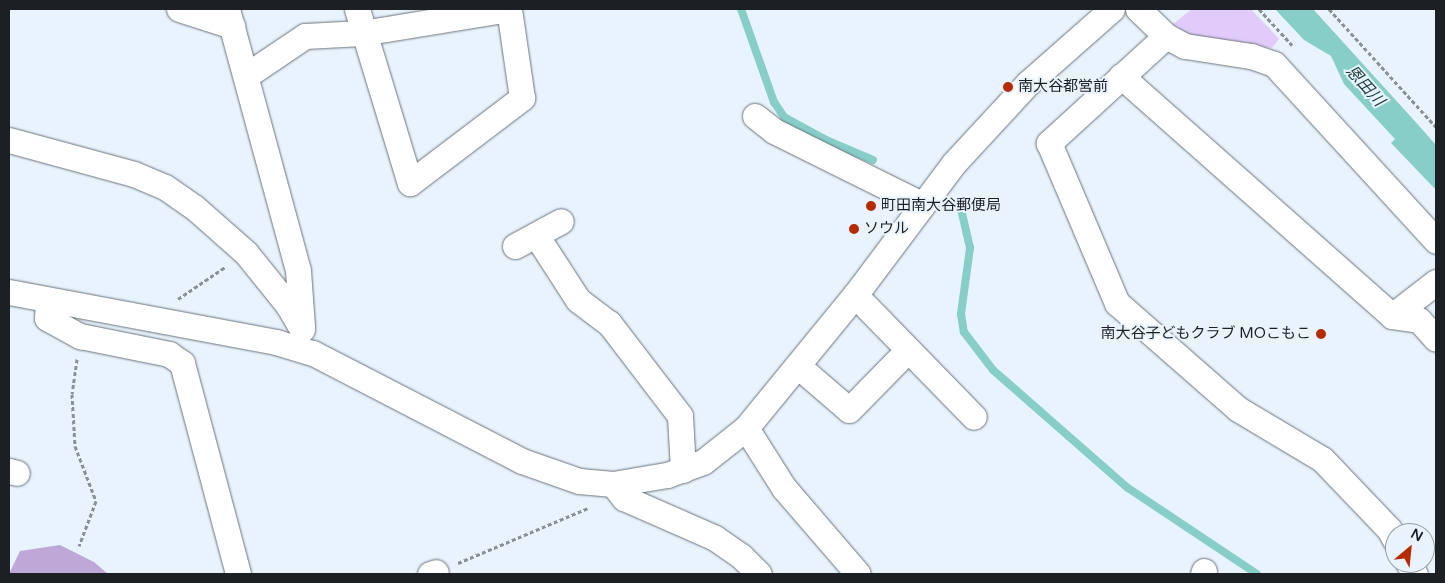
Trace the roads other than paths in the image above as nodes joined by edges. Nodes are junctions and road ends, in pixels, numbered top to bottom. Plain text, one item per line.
1 (179, 9) edge
2 (357, 9) edge
3 (508, 9) edge
4 (1112, 9) edge
5 (1138, 9) edge
6 (230, 17) edge
7 (362, 33) junction
8 (1166, 36) junction
9 (247, 75) junction
10 (1121, 76) junction
11 (755, 116) dead end
12 (9, 140) edge
13 (923, 205) junction
14 (561, 221) dead end
15 (536, 235) junction
16 (1436, 240) edge
17 (515, 246) dead end
18 (1436, 282) edge
19 (9, 292) edge
20 (855, 296) junction
21 (48, 300) junction
22 (1392, 316) junction
23 (302, 329) junction
24 (1436, 338) edge
25 (908, 350) junction
26 (313, 353) junction
27 (798, 366) junction
28 (974, 417) dead end
29 (746, 428) junction
30 (683, 470) junction
31 (613, 484) junction
32 (1385, 525) edge
33 (238, 574) edge
34 (759, 574) edge
35 (858, 574) edge

1 - 6 street
2 - 7 street
3 - 7 street
3 - 7 street
4 - 13 street
5 - 8 street
6 - 9 street
7 - 9 street
8 - 10 street
8 - 16 street
9 - 23 street
10 - 22 street
10 - 32 street
11 - 13 street
12 - 23 street
13 - 20 street
14 - 15 street
15 - 17 street
15 - 30 street
18 - 22 street
19 - 21 street
20 - 25 street
20 - 27 street
21 - 26 street
21 - 33 street
22 - 24 street
23 - 26 street
25 - 27 street
25 - 28 street
26 - 31 street
27 - 29 street
29 - 30 street
29 - 35 street
30 - 31 street
31 - 34 street

